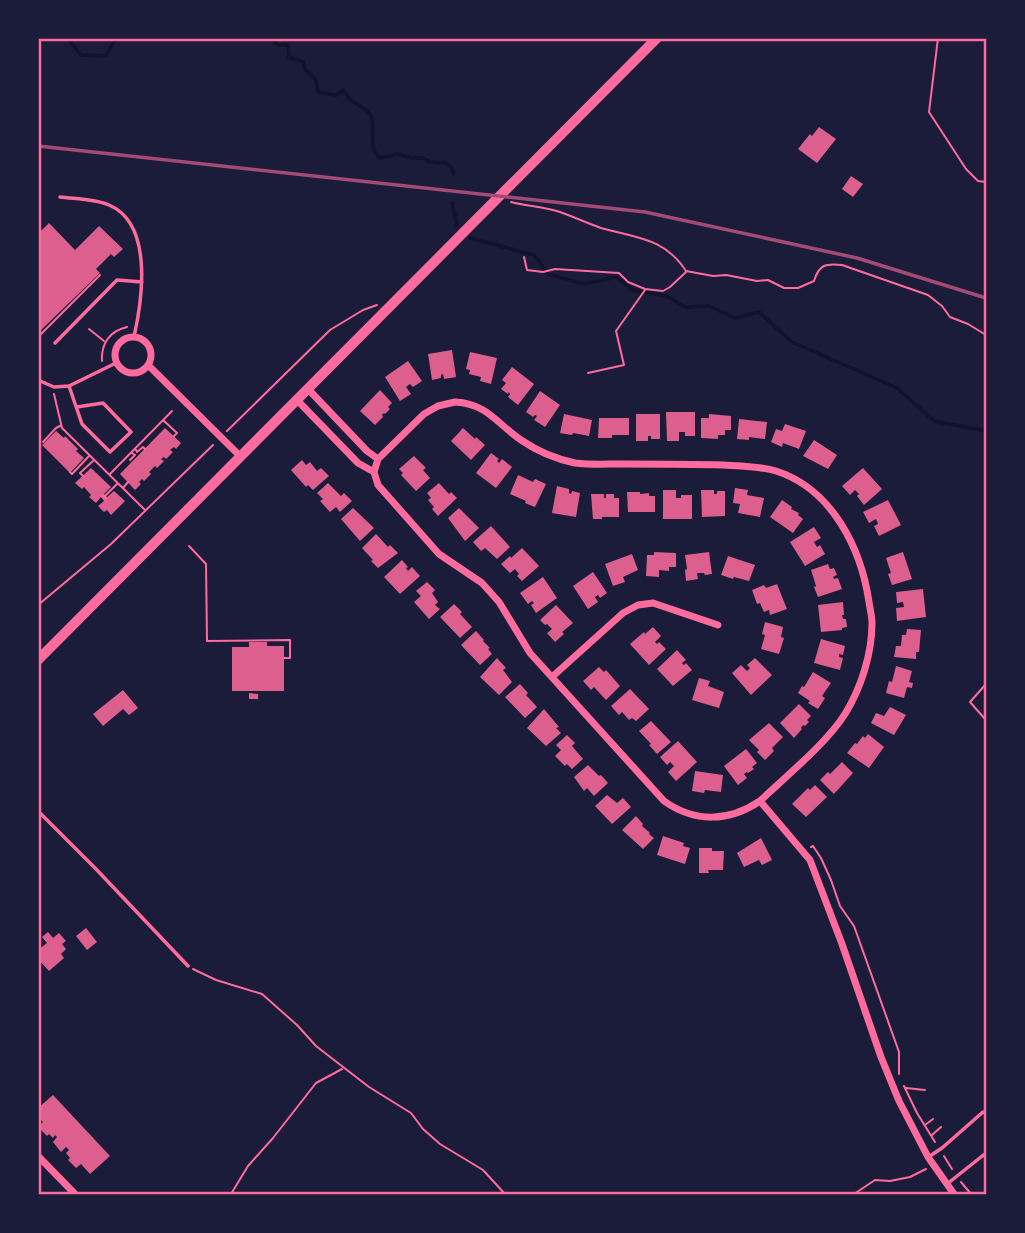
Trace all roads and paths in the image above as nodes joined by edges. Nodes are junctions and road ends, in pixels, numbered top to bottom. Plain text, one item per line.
1 (657, 38) edge
2 (938, 38) edge
3 (986, 182) edge
4 (60, 197) dead end
5 (499, 198) junction
6 (524, 257) dead end
7 (686, 271) junction
8 (100, 275) dead end
9 (142, 282) junction
10 (645, 289) junction
11 (382, 302) dead end
12 (131, 326) dead end
13 (89, 328) dead end
14 (986, 335) edge
15 (39, 336) edge
16 (134, 337) junction
17 (105, 342) junction
18 (55, 343) dead end
19 (103, 362) dead end
20 (116, 363) junction
21 (148, 366) junction
22 (588, 373) dead end
23 (38, 380) edge
24 (69, 386) junction
25 (308, 389) junction
26 (54, 393) dead end
27 (297, 400) junction
28 (76, 407) junction
29 (173, 411) dead end
30 (163, 420) junction
31 (160, 424) junction
32 (61, 425) junction
33 (165, 428) dead end
34 (226, 432) dead end
35 (351, 434) junction
36 (149, 435) junction
37 (174, 436) dead end
38 (153, 440) dead end
39 (43, 442) dead end
40 (215, 442) dead end
41 (340, 444) junction
42 (135, 449) junction
43 (145, 449) dead end
44 (90, 456) junction
45 (241, 457) junction
46 (378, 459) junction
47 (94, 460) junction
48 (98, 463) junction
49 (93, 467) dead end
50 (116, 469) junction
51 (70, 472) dead end
52 (374, 472) junction
53 (120, 473) dead end
54 (109, 475) junction
55 (83, 476) dead end
56 (128, 482) dead end
57 (111, 485) dead end
58 (119, 485) junction
59 (116, 491) dead end
60 (104, 497) dead end
61 (146, 511) junction
62 (188, 546) dead end
63 (38, 605) edge
64 (718, 625) dead end
65 (284, 658) dead end
66 (38, 660) edge
67 (552, 677) junction
68 (986, 684) edge
69 (986, 724) edge
70 (760, 801) junction
71 (38, 811) edge
72 (810, 848) dead end
73 (187, 966) joint
74 (344, 1068) junction
75 (905, 1088) junction
76 (925, 1090) dead end
77 (986, 1113) edge
78 (933, 1119) dead end
79 (925, 1125) junction
80 (942, 1127) dead end
81 (931, 1136) junction
82 (940, 1150) junction
83 (986, 1153) edge
84 (38, 1156) edge
85 (928, 1157) junction
86 (933, 1165) junction
87 (958, 1176) junction
88 (946, 1185) junction
89 (75, 1195) edge
90 (231, 1195) edge
91 (505, 1195) edge
92 (854, 1195) edge
93 (954, 1195) edge
94 (971, 1195) edge

1 - 5 main road
2 - 3 path
4 - 9 lane
5 - 7 path
5 - 25 main road
6 - 10 path
7 - 10 path
7 - 14 path
8 - 15 path
9 - 16 lane
9 - 18 lane
10 - 22 path
11 - 34 path
12 - 17 path
13 - 17 path
16 - 20 street
16 - 21 street
17 - 19 path
20 - 21 street
20 - 24 lane
21 - 45 street
23 - 24 lane
24 - 28 lane
25 - 27 main road
25 - 35 street
26 - 32 path
27 - 41 street
27 - 45 main road
28 - 28 lane
29 - 30 path
30 - 31 path
30 - 37 path
31 - 33 path
31 - 36 path
32 - 39 path
32 - 44 path
35 - 41 street
35 - 46 street
36 - 38 path
36 - 42 path
40 - 61 path
41 - 52 street
42 - 43 path
42 - 50 path
44 - 47 path
44 - 51 path
45 - 66 main road
46 - 52 street
46 - 70 street
47 - 48 path
47 - 55 path
48 - 49 path
48 - 54 path
50 - 53 path
50 - 54 path
52 - 67 street
54 - 58 path
56 - 58 path
57 - 58 path
58 - 59 path
58 - 60 path
58 - 61 path
61 - 63 path
62 - 65 path
64 - 67 street
67 - 70 street
68 - 69 path
70 - 85 street
71 - 73 lane
72 - 75 path
73 - 74 path
74 - 90 path
74 - 91 path
75 - 76 path
75 - 79 path
77 - 82 lane
78 - 79 path
79 - 81 path
80 - 81 path
81 - 82 path
82 - 85 lane
82 - 87 path
83 - 87 lane
84 - 89 street
85 - 86 street
86 - 88 street
86 - 92 path
87 - 88 lane
87 - 94 path
88 - 93 street

